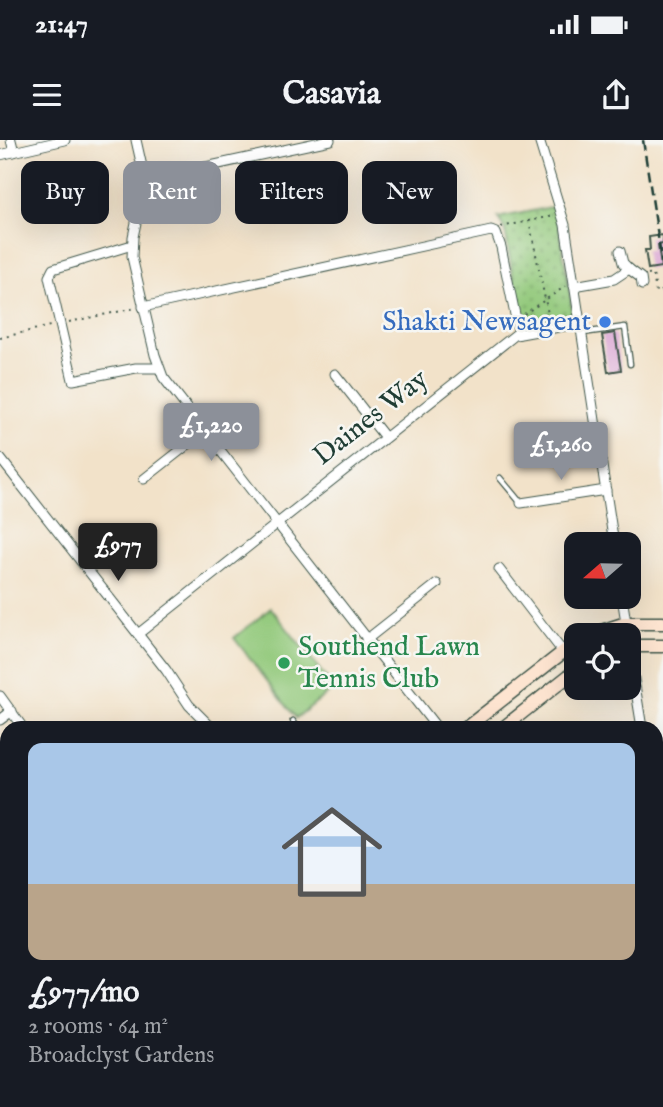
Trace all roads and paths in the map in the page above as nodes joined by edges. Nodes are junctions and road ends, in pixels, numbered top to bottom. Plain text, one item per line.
1 (11, 140) edge
2 (65, 140) edge
3 (136, 140) edge
4 (330, 140) edge
5 (539, 140) edge
6 (14, 152) junction
7 (0, 155) edge
8 (141, 161) edge
9 (221, 164) edge
10 (562, 214) junction
11 (529, 220) junction
12 (136, 224) edge
13 (496, 233) junction
14 (132, 245) junction
15 (620, 251) dead end
16 (629, 269) junction
17 (653, 274) dead end
18 (642, 285) dead end
19 (574, 286) junction
20 (663, 291) edge
21 (544, 300) junction
22 (143, 307) junction
23 (516, 319) junction
24 (581, 323) junction
25 (60, 324) junction
26 (551, 328) junction
27 (519, 334) junction
28 (582, 334) junction
29 (0, 338) edge
30 (630, 364) dead end
31 (159, 368) junction
32 (335, 374) dead end
33 (205, 431) junction
34 (384, 436) junction
35 (0, 458) edge
36 (500, 478) dead end
37 (144, 480) dead end
38 (606, 490) junction
39 (521, 503) joint
40 (276, 522) junction
41 (612, 532) edge
42 (499, 569) dead end
43 (437, 584) dead end
44 (663, 623) edge
45 (641, 629) edge
46 (138, 634) junction
47 (366, 640) junction
48 (641, 646) edge
49 (663, 646) edge
50 (563, 652) joint
51 (564, 680) edge
52 (0, 696) edge
53 (638, 700) edge
54 (12, 711) junction
55 (0, 720) edge
56 (18, 721) edge
57 (205, 721) edge
58 (431, 721) edge
59 (475, 721) edge
60 (512, 721) edge
61 (641, 721) edge

1 - 6 street
2 - 6 street
3 - 8 street
4 - 9 street
5 - 10 street
6 - 7 street
10 - 11 path
10 - 19 street
11 - 13 path
11 - 21 path
12 - 14 street
13 - 22 street
13 - 23 street
14 - 22 street
14 - 25 street
15 - 16 street
16 - 18 street
16 - 19 street
17 - 20 path
19 - 21 path
19 - 24 street
21 - 23 path
21 - 26 path
22 - 25 path
22 - 31 street
23 - 27 street
24 - 26 street, Daines Way
24 - 28 street
25 - 29 path
25 - 31 street
26 - 27 street, Daines Way
27 - 34 street, Daines Way
28 - 30 lane
28 - 38 street
31 - 33 street
32 - 34 street
33 - 37 street
33 - 40 street
34 - 40 street, Daines Way
35 - 46 street
36 - 39 lane
38 - 39 street
38 - 41 street
40 - 46 street, Daines Way
40 - 47 street
42 - 50 street
43 - 47 street
44 - 45 street
46 - 57 street
47 - 58 street
48 - 49 street
50 - 59 street
51 - 60 street
52 - 54 street
53 - 61 street
54 - 55 street
54 - 56 street

